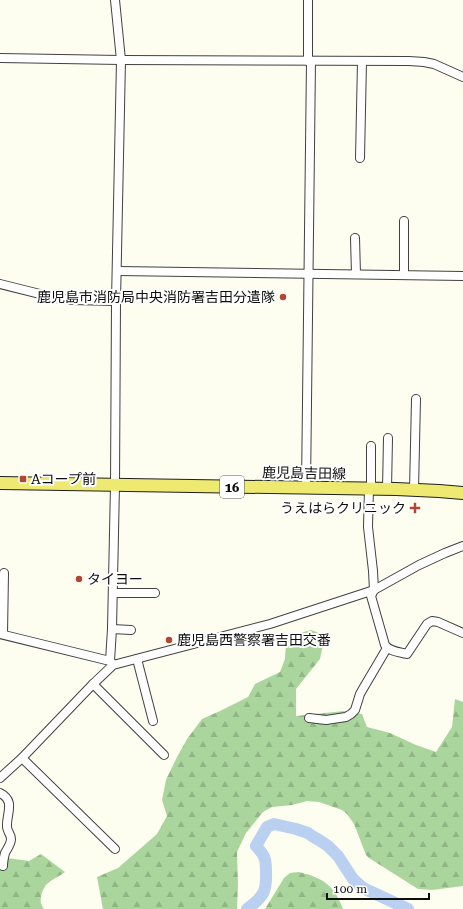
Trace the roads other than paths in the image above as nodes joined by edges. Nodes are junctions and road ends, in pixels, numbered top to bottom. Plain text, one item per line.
1 (115, 0) edge
2 (308, 0) edge
3 (0, 58) edge
4 (121, 60) junction
5 (309, 61) junction
6 (362, 61) junction
7 (463, 77) edge
8 (360, 158) dead end
9 (404, 221) dead end
10 (356, 238) dead end
11 (118, 271) junction
12 (308, 273) junction
13 (356, 274) junction
14 (404, 275) junction
15 (463, 276) edge
16 (0, 284) edge
17 (116, 301) junction
18 (416, 399) dead end
19 (388, 438) dead end
20 (371, 446) dead end
21 (0, 483) edge
22 (115, 485) junction
23 (306, 488) junction
24 (370, 488) junction
25 (387, 489) junction
26 (414, 490) junction
27 (463, 493) edge
28 (463, 546) edge
29 (4, 572) dead end
30 (374, 590) junction
31 (113, 593) junction
32 (155, 593) dead end
33 (112, 629) junction
34 (131, 630) dead end
35 (463, 633) edge
36 (2, 634) edge
37 (387, 648) junction
38 (137, 658) junction
39 (112, 663) junction
40 (93, 684) junction
41 (309, 718) dead end
42 (153, 721) dead end
43 (164, 755) dead end
44 (22, 758) junction
45 (0, 778) edge
46 (0, 793) edge
47 (115, 849) dead end
48 (1, 868) edge

1 - 4 street
2 - 5 street
3 - 4 street
4 - 5 street
4 - 11 street
5 - 6 street
5 - 12 street
6 - 7 street
6 - 8 street
9 - 14 street
10 - 13 street
11 - 12 street
11 - 17 street
12 - 13 street
12 - 23 street
13 - 14 street
14 - 15 street
16 - 17 street
17 - 22 street
18 - 26 street
19 - 25 street
20 - 24 street
21 - 22 main road, 鹿児島吉田線 / 16
22 - 23 main road, 鹿児島吉田線 / 16
22 - 31 street
23 - 24 main road, 鹿児島吉田線 / 16
24 - 25 main road, 鹿児島吉田線 / 16
24 - 30 street
25 - 26 main road, 鹿児島吉田線 / 16
26 - 27 main road, 鹿児島吉田線 / 16
28 - 30 street
29 - 36 street
30 - 37 street
30 - 38 street
31 - 32 street
31 - 33 street
33 - 34 street
33 - 39 street
35 - 37 street
36 - 39 street
37 - 41 street
38 - 39 street
38 - 42 street
39 - 40 street
40 - 43 street
40 - 44 street
44 - 45 street
44 - 47 street
46 - 48 street

